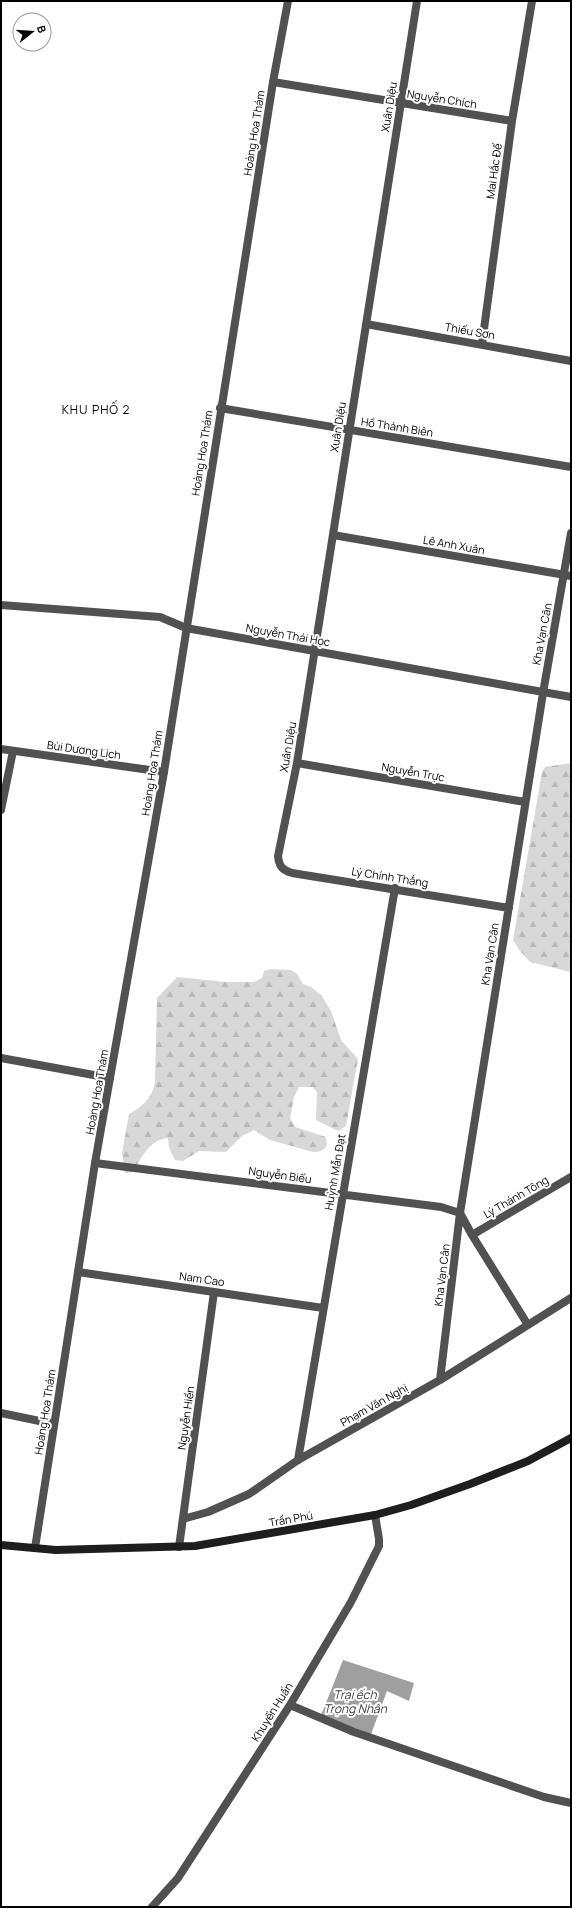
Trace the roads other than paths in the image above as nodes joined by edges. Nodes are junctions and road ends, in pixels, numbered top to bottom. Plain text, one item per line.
1 (288, 1) edge
2 (417, 1) edge
3 (532, 1) edge
4 (273, 82) junction
5 (400, 104) junction
6 (512, 121) junction
7 (366, 324) junction
8 (482, 344) junction
9 (571, 361) edge
10 (220, 408) junction
11 (349, 430) junction
12 (571, 467) edge
13 (571, 533) edge
14 (333, 535) junction
15 (568, 575) edge
16 (1, 605) edge
17 (186, 628) junction
18 (314, 651) junction
19 (543, 693) junction
20 (571, 697) edge
21 (1, 749) edge
22 (13, 751) junction
23 (297, 763) junction
24 (164, 772) junction
25 (525, 802) junction
26 (1, 810) edge
27 (278, 856) joint
28 (395, 888) junction
29 (509, 908) junction
30 (1, 1058) edge
31 (110, 1078) junction
32 (96, 1163) junction
33 (571, 1177) edge
34 (343, 1195) junction
35 (460, 1213) junction
36 (472, 1235) junction
37 (78, 1272) junction
38 (214, 1292) junction
39 (571, 1298) edge
40 (323, 1308) junction
41 (528, 1325) junction
42 (440, 1380) junction
43 (1, 1413) edge
44 (54, 1424) junction
45 (571, 1438) edge
46 (298, 1460) junction
47 (375, 1515) junction
48 (183, 1519) junction
49 (1, 1546) edge
50 (179, 1547) junction
51 (35, 1548) junction
52 (290, 1705) junction
53 (571, 1802) edge
54 (152, 1907) edge

1 - 4 street, Hoàng Hoa Thám
2 - 5 street, Xuân Diệu
3 - 6 street, Mai Hắc Đế
4 - 5 street, Nguyễn Chích
4 - 10 street, Hoàng Hoa Thám
5 - 6 street, Nguyễn Chích
5 - 7 street, Xuân Diệu
6 - 8 street, Mai Hắc Đế
7 - 8 street, Thiếu Sơn
7 - 11 street, Xuân Diệu
8 - 9 street, Thiếu Sơn
10 - 11 street, Hồ Thành Biên
10 - 17 street, Hoàng Hoa Thám
11 - 12 street, Hồ Thành Biên
11 - 14 street, Xuân Diệu
13 - 15 street, Kha Vạn Cân
14 - 15 street, Lê Anh Xuân
14 - 18 street, Xuân Diệu
15 - 19 street, Kha Vạn Cân
16 - 17 street, Nguyễn Thái Học
17 - 18 street, Nguyễn Thái Học
17 - 24 street, Hoàng Hoa Thám
18 - 19 street, Nguyễn Thái Học
18 - 23 street, Xuân Diệu
19 - 20 street, Nguyễn Thái Học
19 - 25 street, Kha Vạn Cân
21 - 22 street, Bùi Dương Lịch
22 - 24 street, Bùi Dương Lịch
22 - 26 street
23 - 25 street, Nguyễn Trực
23 - 27 street, Xuân Diệu
24 - 31 street, Hoàng Hoa Thám
25 - 29 street, Kha Vạn Cân
27 - 28 street, Lý Chính Thắng
28 - 29 street, Lý Chính Thắng
28 - 34 street, Huỳnh Mẫn Đạt
29 - 35 street, Kha Vạn Cân
30 - 31 street
31 - 32 street, Hoàng Hoa Thám
32 - 34 street, Nguyễn Biểu
32 - 37 street, Hoàng Hoa Thám
33 - 36 street, Lý Thánh Tông
34 - 35 street, Nguyễn Biểu
34 - 40 street, Huỳnh Mẫn Đạt
35 - 36 street
35 - 42 street, Kha Vạn Cân
36 - 41 street
37 - 38 street, Nam Cao
37 - 44 street, Hoàng Hoa Thám
38 - 40 street, Nam Cao
38 - 48 street, Nguyễn Hiền
39 - 41 street, Phạm Văn Nghị
40 - 46 street, Huỳnh Mẫn Đạt
41 - 42 street, Phạm Văn Nghị
42 - 46 street, Phạm Văn Nghị
43 - 44 street
44 - 51 street, Hoàng Hoa Thám
45 - 47 main road, Trần Phú
46 - 48 street, Phạm Văn Nghị
47 - 50 main road, Trần Phú
47 - 52 street, Khuyển Huấn
48 - 50 street, Nguyễn Hiền
49 - 51 main road, Trần Phú
50 - 51 main road, Trần Phú
52 - 53 street
52 - 54 street, Khuyển Huấn

